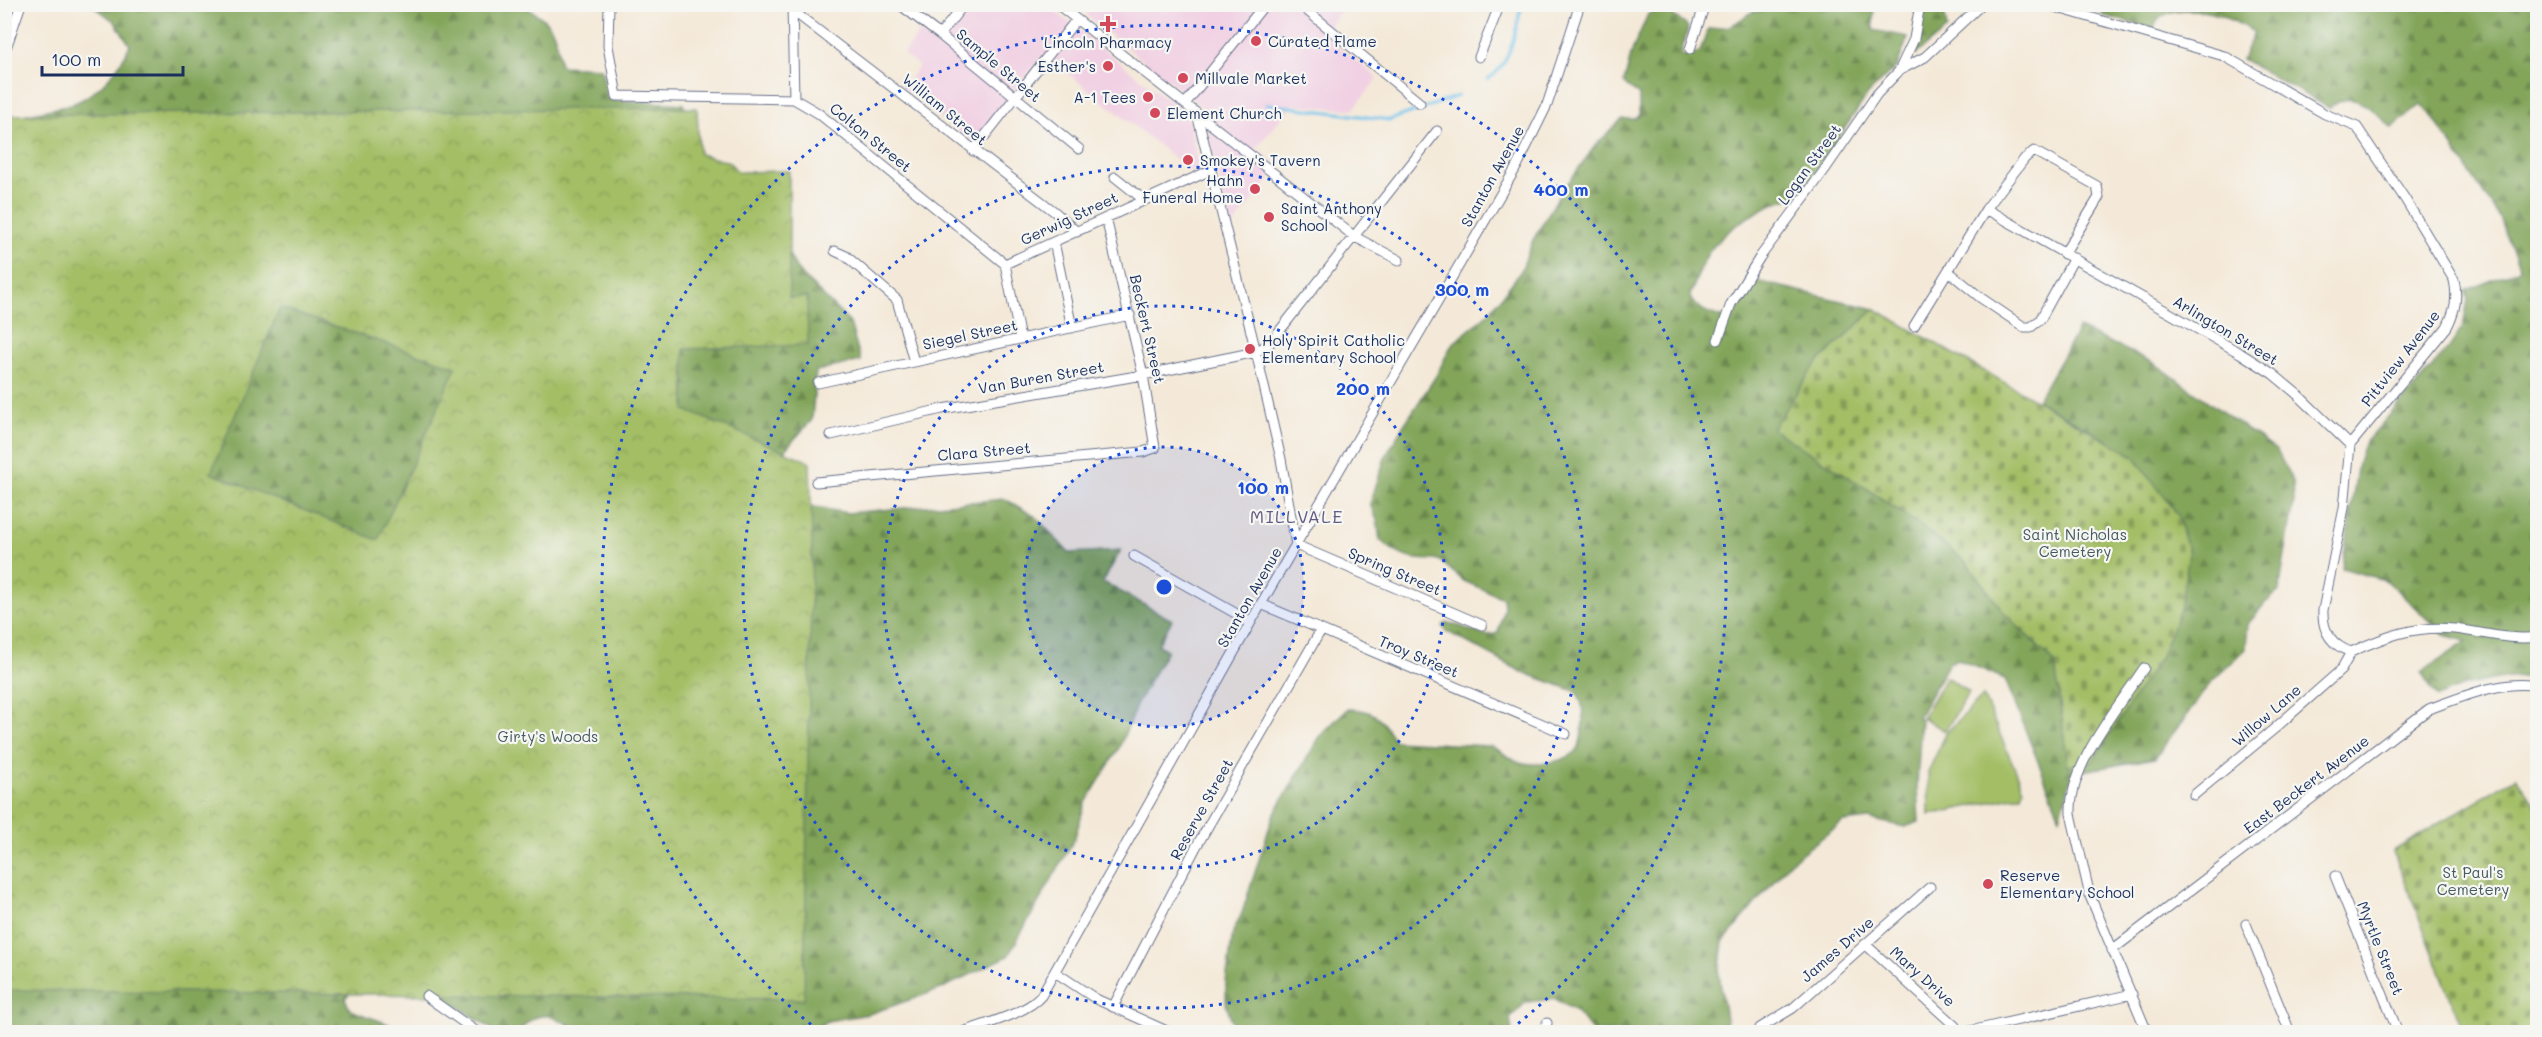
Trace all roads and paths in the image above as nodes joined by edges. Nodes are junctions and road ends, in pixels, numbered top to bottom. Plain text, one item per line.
1 (21, 4) edge
2 (609, 4) edge
3 (899, 4) edge
4 (964, 4) edge
5 (1057, 4) edge
6 (1265, 4) edge
7 (1299, 4) edge
8 (1500, 4) edge
9 (1580, 4) edge
10 (1705, 4) edge
11 (1920, 4) edge
12 (1982, 4) edge
13 (2043, 4) edge
14 (793, 8) edge
15 (1076, 20) junction
16 (940, 35) junction
17 (1690, 49) dead end
18 (4, 54) edge
19 (1479, 57) dead end
20 (1899, 71) junction
21 (795, 99) junction
22 (1016, 99) junction
23 (1420, 103) dead end
24 (1185, 105) junction
25 (1197, 114) junction
26 (1437, 131) dead end
27 (1079, 149) dead end
28 (973, 151) junction
29 (1211, 170) junction
30 (1115, 177) dead end
31 (1144, 200) junction
32 (1986, 209) junction
33 (1106, 218) junction
34 (1077, 232) junction
35 (1355, 237) junction
36 (1054, 242) junction
37 (854, 249) dead end
38 (835, 251) dead end
39 (2064, 254) junction
40 (846, 256) junction
41 (2074, 258) junction
42 (1399, 260) dead end
43 (1005, 264) junction
44 (1948, 271) junction
45 (1130, 315) junction
46 (1914, 326) dead end
47 (1072, 328) junction
48 (1020, 339) junction
49 (1718, 340) dead end
50 (1257, 352) junction
51 (914, 362) junction
52 (1143, 375) junction
53 (818, 383) dead end
54 (831, 435) dead end
55 (2350, 446) junction
56 (1155, 448) joint
57 (816, 482) dead end
58 (1296, 545) junction
59 (1134, 556) dead end
60 (1261, 604) junction
61 (1251, 622) junction
62 (1482, 625) dead end
63 (1321, 630) junction
64 (2538, 637) edge
65 (2351, 652) junction
66 (2144, 668) dead end
67 (2538, 686) edge
68 (1566, 734) dead end
69 (2194, 795) dead end
70 (2335, 876) dead end
71 (1930, 887) dead end
72 (2246, 924) dead end
73 (1865, 944) junction
74 (2112, 950) junction
75 (1055, 972) junction
76 (2132, 994) junction
77 (426, 996) dead end
78 (1113, 1007) junction
79 (2024, 1021) junction
80 (1760, 1028) dead end
81 (477, 1032) edge
82 (963, 1032) edge
83 (1169, 1032) edge
84 (1957, 1032) edge
85 (1966, 1032) edge
86 (2026, 1032) edge
87 (2147, 1032) edge
88 (2290, 1032) edge
89 (2398, 1032) edge

1 - 18 street
2 - 21 street
3 - 16 street, Sample Street
4 - 16 street
5 - 15 street
6 - 24 street
7 - 23 street
8 - 19 street
9 - 58 street, Stanton Avenue
10 - 17 street
11 - 20 street, Logan Street
12 - 20 street
13 - 55 street, Pittview Avenue
14 - 21 street
14 - 28 street, William Street
15 - 22 street
15 - 24 street
16 - 22 street, Sample Street
20 - 49 street, Logan Street
21 - 43 street, Colton Street
22 - 27 street, Sample Street
22 - 28 street
24 - 25 street
25 - 29 street
25 - 35 street
26 - 35 street
28 - 34 street, William Street
29 - 31 street, Gerwig Street
29 - 50 street
30 - 31 street
31 - 33 street, Gerwig Street
32 - 39 street, Arlington Street
32 - 39 street
32 - 44 street
33 - 34 street, Gerwig Street
33 - 45 street, Beckert Street
34 - 36 street, Gerwig Street
35 - 42 street
35 - 50 street
36 - 43 street, Gerwig Street
36 - 47 street
37 - 40 street
38 - 40 street
39 - 41 street, Arlington Street
40 - 51 street
41 - 44 street
41 - 55 street, Arlington Street
43 - 48 street
44 - 46 street
45 - 47 street, Siegel Street
45 - 52 street, Beckert Street
47 - 48 street, Siegel Street
48 - 51 street, Siegel Street
50 - 52 street, Van Buren Street
50 - 58 street
51 - 53 street, Siegel Street
52 - 54 street, Van Buren Street
52 - 56 street, Beckert Street
55 - 65 street
56 - 57 street, Clara Street
58 - 60 street, Stanton Avenue
58 - 62 street, Spring Street
59 - 61 street
60 - 61 street, Stanton Avenue
60 - 63 street, Troy Street
61 - 75 street, Stanton Avenue
63 - 68 street, Troy Street
63 - 78 street, Reserve Street
64 - 65 street
65 - 69 street, Willow Lane
66 - 74 street
67 - 74 street, East Beckert Avenue
70 - 89 street, Myrtle Street
71 - 73 street, James Drive
72 - 88 street
73 - 80 street, James Drive
73 - 84 street, Mary Drive
74 - 76 street
75 - 78 street
75 - 82 street, Stanton Avenue
76 - 79 street
76 - 87 street
77 - 81 street
78 - 83 street
79 - 85 street
79 - 86 street

